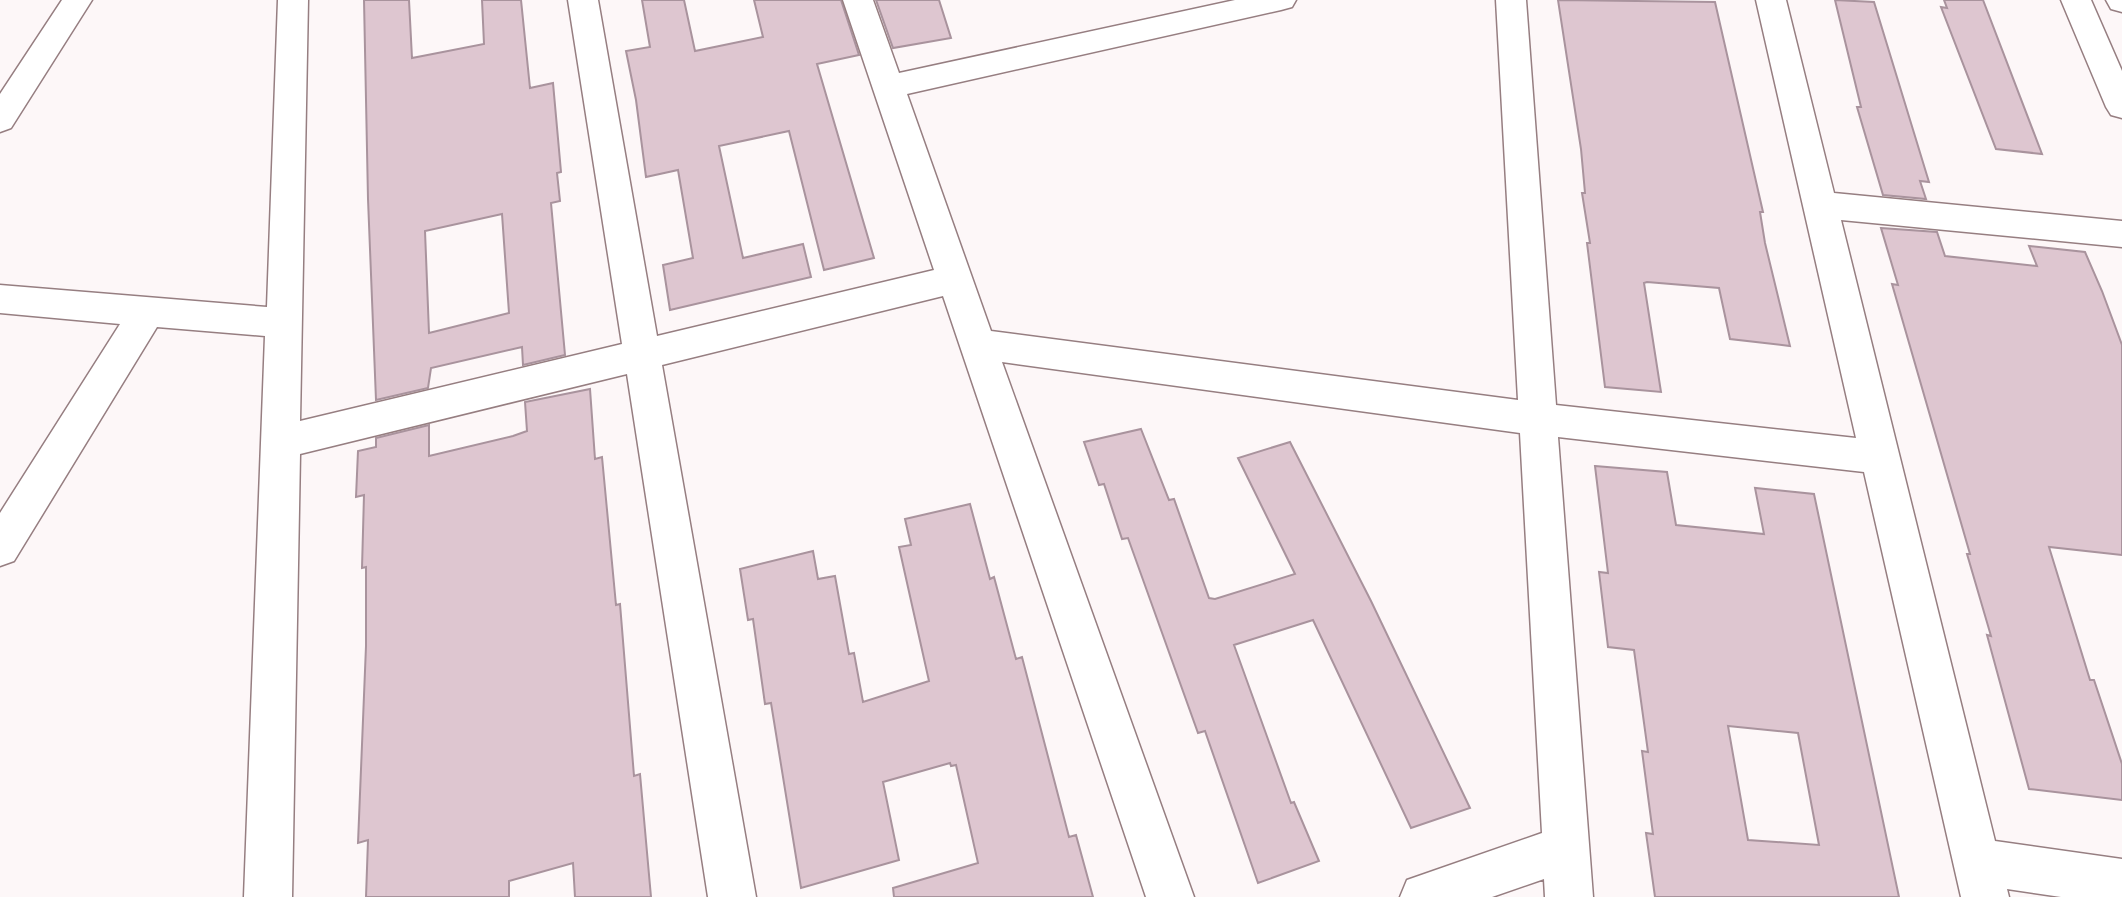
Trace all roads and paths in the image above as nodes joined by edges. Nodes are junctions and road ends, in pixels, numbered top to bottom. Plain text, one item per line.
1 (77, 0) edge
2 (293, 0) edge
3 (583, 0) edge
4 (858, 0) edge
5 (1281, 0) edge
6 (1511, 0) edge
7 (1771, 0) edge
8 (2076, 0) edge
9 (888, 87) junction
10 (2122, 107) edge
11 (0, 120) edge
12 (1820, 205) junction
13 (2122, 233) edge
14 (955, 279) junction
15 (0, 299) edge
16 (148, 310) junction
17 (284, 323) junction
18 (978, 344) junction
19 (642, 355) junction
20 (1538, 419) junction
21 (281, 442) junction
22 (1880, 457) junction
23 (0, 548) edge
24 (1566, 848) junction
25 (1981, 879) edge
26 (2122, 882) edge
27 (268, 897) edge
28 (732, 897) edge
29 (1170, 897) edge
30 (1424, 897) edge
31 (1569, 897) edge

1 - 11 street
2 - 17 street
3 - 19 street
4 - 9 street
5 - 9 street
6 - 20 street
7 - 12 street
8 - 10 street
9 - 14 street
12 - 13 street
12 - 22 street
14 - 18 street
14 - 19 street
15 - 16 street
16 - 17 street
16 - 23 street
17 - 21 street
18 - 20 street
18 - 29 street
19 - 21 street
19 - 28 street
20 - 22 street
20 - 24 street
21 - 27 street
22 - 25 street
24 - 30 street
24 - 31 street
25 - 26 street

